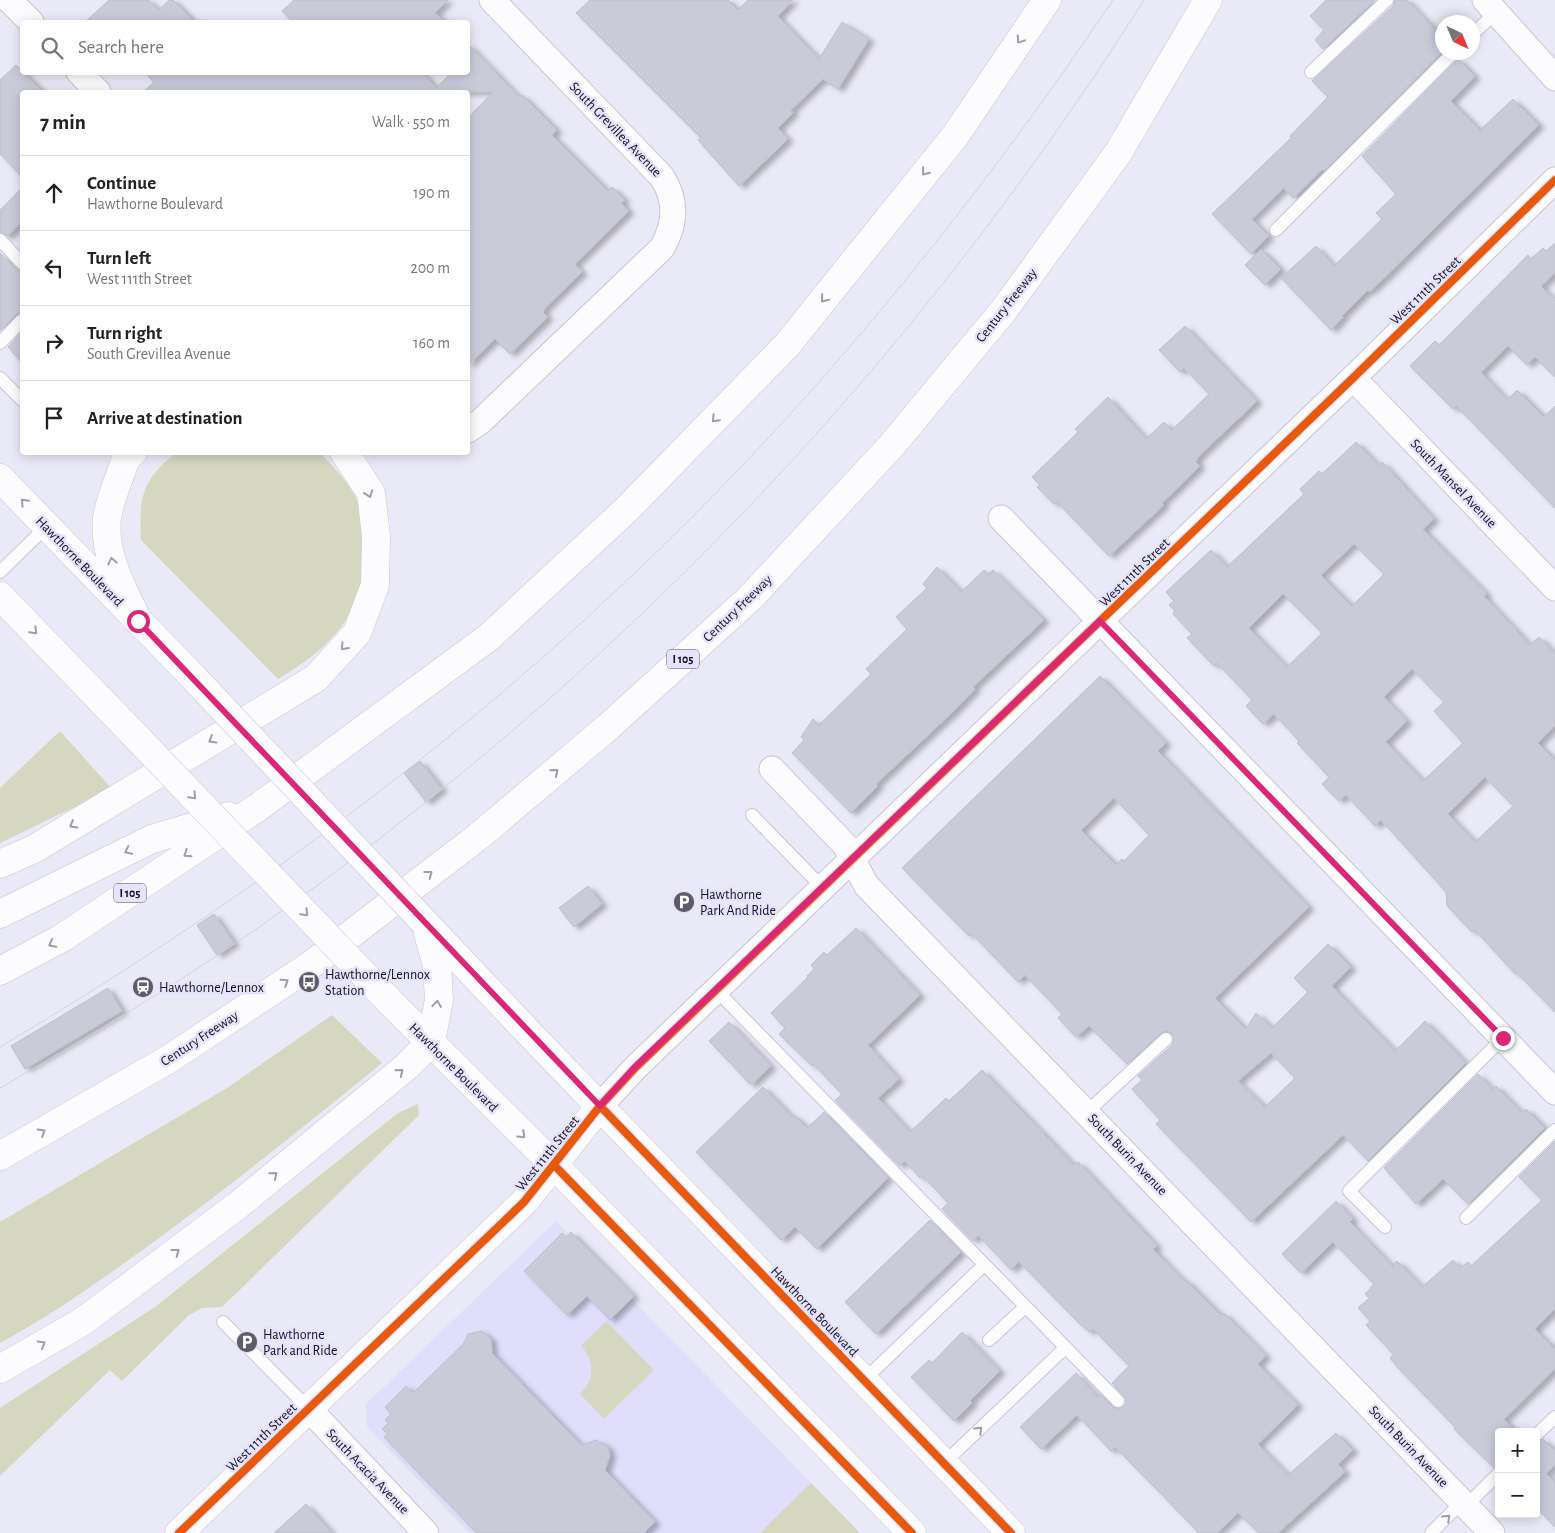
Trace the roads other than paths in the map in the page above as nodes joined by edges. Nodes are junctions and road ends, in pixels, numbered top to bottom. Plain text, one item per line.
1 (9, 0) edge
2 (492, 0) edge
3 (1047, 0) edge
4 (1208, 0) edge
5 (1387, 0) edge
6 (1490, 6) edge
7 (29, 20) edge
8 (1480, 22) edge
9 (1446, 60) edge
10 (1311, 72) dead end
11 (82, 75) edge
12 (1555, 78) edge
13 (96, 90) edge
14 (1555, 180) edge
15 (1276, 230) dead end
16 (0, 240) edge
17 (20, 261) edge
18 (20, 322) edge
19 (0, 343) edge
20 (0, 378) edge
21 (1353, 378) junction
22 (20, 398) edge
23 (470, 429) edge
24 (130, 455) edge
25 (346, 455) edge
26 (0, 478) edge
27 (1001, 518) dead end
28 (47, 526) junction
29 (0, 572) edge
30 (1555, 588) edge
31 (0, 596) edge
32 (138, 621) junction
33 (1100, 621) junction
34 (772, 769) dead end
35 (257, 808) junction
36 (752, 815) dead end
37 (853, 860) junction
38 (0, 864) edge
39 (823, 888) junction
40 (0, 914) edge
41 (445, 959) junction
42 (0, 971) edge
43 (716, 990) junction
44 (1503, 1038) junction
45 (1166, 1039) dead end
46 (431, 1042) junction
47 (1555, 1092) edge
48 (600, 1106) junction
49 (1087, 1112) junction
50 (1555, 1130) edge
51 (0, 1156) edge
52 (554, 1165) junction
53 (1466, 1218) dead end
54 (1385, 1227) dead end
55 (984, 1265) junction
56 (1025, 1307) junction
57 (223, 1322) dead end
58 (989, 1340) dead end
59 (1065, 1348) junction
60 (0, 1369) edge
61 (864, 1380) junction
62 (1118, 1402) dead end
63 (309, 1409) junction
64 (1555, 1417) edge
65 (1540, 1431) edge
66 (944, 1464) junction
67 (1495, 1477) edge
68 (1464, 1504) junction
69 (180, 1533) edge
70 (426, 1533) edge
71 (912, 1533) edge
72 (1011, 1533) edge
73 (1431, 1533) edge
74 (1492, 1533) edge

1 - 7 street
2 - 23 street, South Grevillea Avenue
3 -> 35 main road, I 105
51 -> 4 main road, Century Freeway / I 105
5 - 10 lane
6 - 8 lane
6 - 12 street
9 - 15 lane
11 - 13 street
14 - 21 street, West 111th Street
16 - 17 lane
18 - 19 lane
20 - 22 lane
21 - 30 street, South Mansel Avenue
21 - 33 street, West 111th Street
32 -> 24 main road
25 -> 38 main road
28 -> 26 main road, Hawthorne Boulevard
27 - 33 street
28 - 29 lane
28 - 32 main road, Hawthorne Boulevard
31 -> 46 main road, Hawthorne Boulevard, bridge
32 - 41 main road, Hawthorne Boulevard, bridge
33 - 37 street, West 111th Street
33 - 44 street
34 - 37 street, South Burin Avenue
35 -> 40 main road
35 -> 42 main road, I 105
36 - 39 lane
37 - 39 street, West 111th Street
37 - 49 street, South Burin Avenue
39 - 43 street, West 111th Street
46 -> 41 main road
41 - 48 main road, Hawthorne Boulevard
43 - 48 street, West 111th Street
43 - 55 lane
44 - 47 street
44 - 54 lane
45 - 49 lane
46 -> 52 main road, Hawthorne Boulevard
60 -> 46 main road
48 - 52 main road, West 111th Street
48 - 61 main road, Hawthorne Boulevard
49 - 68 street, South Burin Avenue
50 - 53 lane
52 - 63 main road, West 111th Street
52 - 71 main road, Hawthorne Boulevard
55 - 56 lane
55 - 61 lane
56 - 58 lane
56 - 59 lane
57 - 63 lane
59 - 62 lane
66 -> 59 lane
61 - 66 main road, Hawthorne Boulevard
63 - 69 main road, West 111th Street
63 - 70 street, South Acacia Avenue
64 - 65 lane
66 - 72 main road, Hawthorne Boulevard
67 - 68 lane
73 -> 68 lane
68 - 74 street, South Burin Avenue

